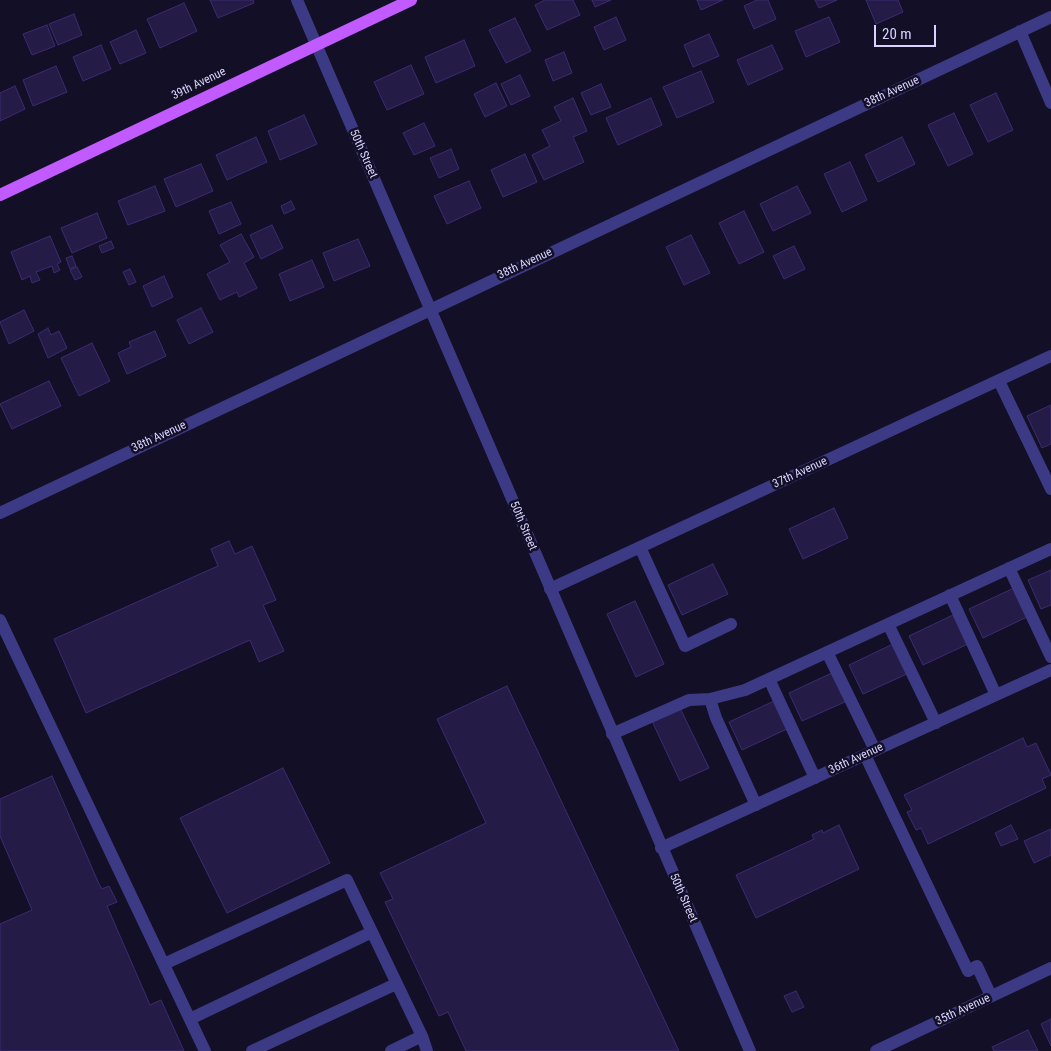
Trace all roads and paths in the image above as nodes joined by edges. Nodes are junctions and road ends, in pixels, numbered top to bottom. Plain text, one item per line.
1 (296, 0) edge
2 (411, 0) edge
3 (1051, 17) edge
4 (1020, 31) junction
5 (315, 44) junction
6 (1051, 103) edge
7 (0, 195) edge
8 (431, 308) junction
9 (1051, 356) edge
10 (999, 381) junction
11 (1051, 489) edge
12 (0, 513) edge
13 (640, 547) junction
14 (1051, 549) edge
15 (1009, 568) junction
16 (550, 589) junction
17 (950, 595) junction
18 (0, 620) edge
19 (731, 624) dead end
20 (888, 624) junction
21 (827, 652) junction
22 (1051, 657) edge
23 (1051, 670) edge
24 (769, 679) junction
25 (996, 695) junction
26 (710, 699) junction
27 (936, 723) junction
28 (612, 734) junction
29 (870, 752) junction
30 (815, 778) junction
31 (756, 805) junction
32 (661, 848) junction
33 (372, 932) junction
34 (164, 964) junction
35 (1051, 968) edge
36 (396, 984) junction
37 (991, 996) junction
38 (190, 1019) junction
39 (422, 1036) junction
40 (205, 1051) edge
41 (252, 1051) edge
42 (391, 1051) edge
43 (427, 1051) edge
44 (750, 1051) edge
45 (876, 1051) edge

1 - 5 street, 50th Street
2 - 5 main road, 39th Avenue
3 - 4 street, 38th Avenue
4 - 6 street
4 - 8 street, 38th Avenue
5 - 7 main road, 39th Avenue
5 - 8 street, 50th Street
8 - 12 street, 38th Avenue
8 - 16 street, 50th Street
9 - 10 street, 37th Avenue
10 - 11 street
10 - 13 street, 37th Avenue
13 - 16 street, 37th Avenue
13 - 19 street
14 - 15 street
15 - 17 street
15 - 22 street
16 - 28 street, 50th Street
17 - 20 street
17 - 25 street
18 - 34 street
20 - 21 street
20 - 27 street
21 - 24 street
21 - 29 street
23 - 25 street, 36th Avenue
24 - 26 street
24 - 30 street
25 - 27 street, 36th Avenue
26 - 28 street
26 - 31 street
27 - 29 street, 36th Avenue
28 - 32 street, 50th Street
29 - 30 street, 36th Avenue
29 - 37 street
30 - 31 street, 36th Avenue
31 - 32 street, 36th Avenue
32 - 44 street, 50th Street
33 - 34 street
33 - 36 street
33 - 38 street
34 - 38 street
35 - 37 street, 35th Avenue
36 - 39 street
36 - 41 street
37 - 45 street, 35th Avenue
38 - 40 street
39 - 42 street
39 - 43 street

